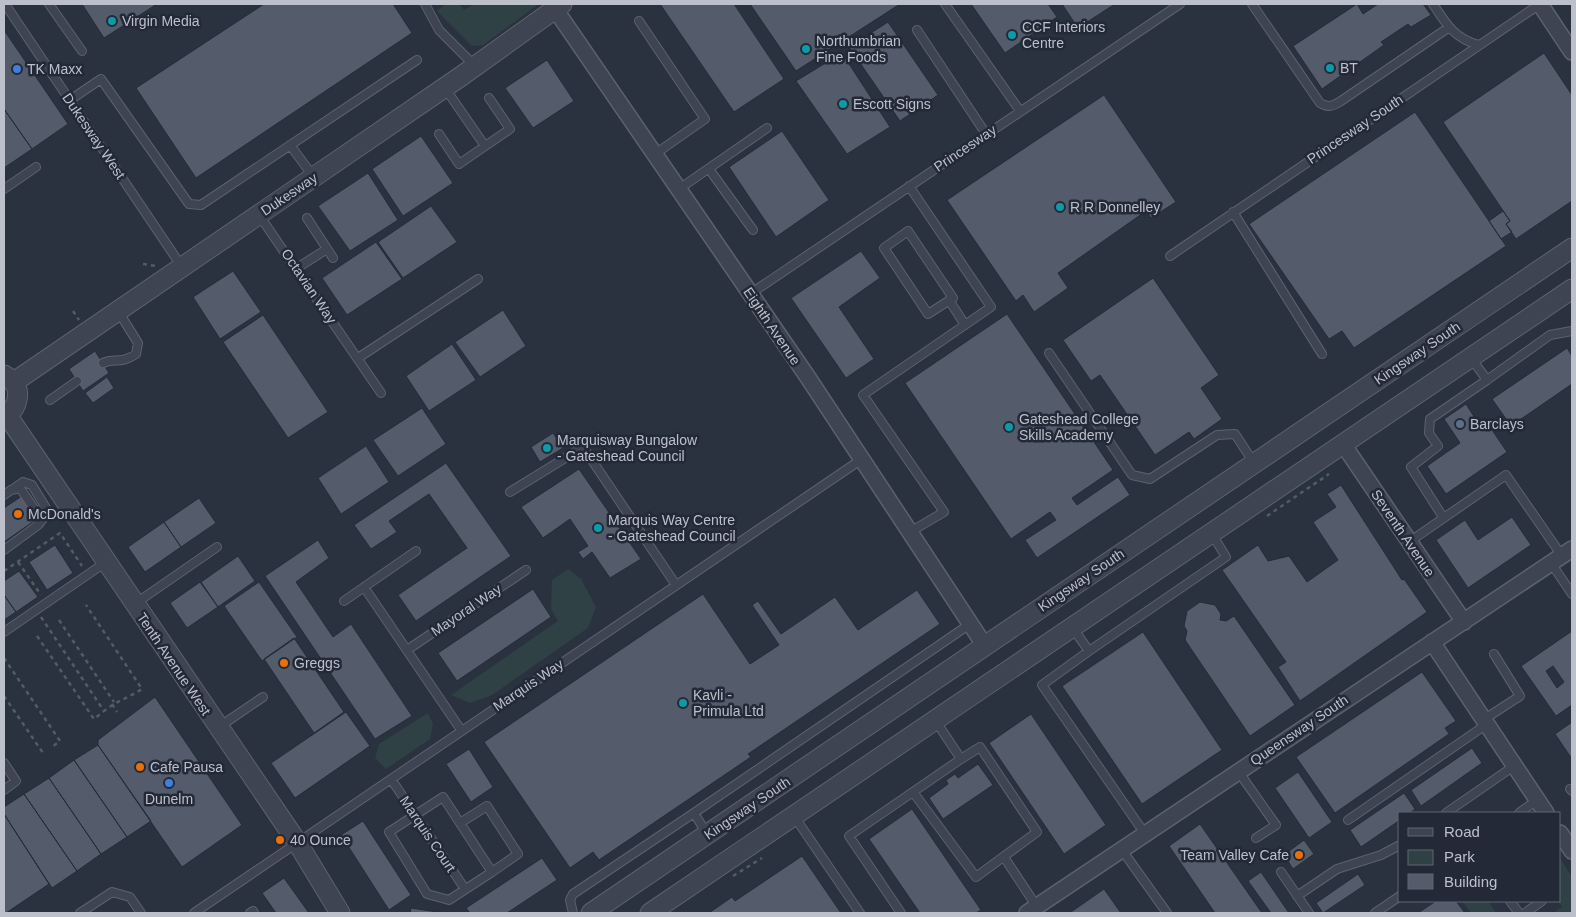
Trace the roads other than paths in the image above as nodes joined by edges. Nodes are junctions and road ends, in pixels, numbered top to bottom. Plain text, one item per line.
1 (5, 4) edge
2 (49, 4) edge
3 (425, 4) edge
4 (946, 4) edge
5 (1180, 4) edge
6 (1252, 4) edge
7 (1433, 4) edge
8 (1541, 4) edge
9 (558, 6) edge
10 (639, 21) dead end
11 (1448, 28) junction
12 (917, 30) dead end
13 (1479, 44) junction
14 (82, 52) dead end
15 (1572, 52) edge
16 (417, 60) dead end
17 (475, 67) junction
18 (444, 88) junction
19 (489, 98) dead end
20 (70, 100) junction
21 (1020, 111) junction
22 (767, 128) dead end
23 (439, 134) dead end
24 (986, 134) junction
25 (290, 145) junction
26 (485, 146) junction
27 (655, 154) junction
28 (36, 167) dead end
29 (708, 169) junction
30 (314, 178) junction
31 (909, 186) junction
32 (4, 189) edge
33 (679, 189) junction
34 (1233, 212) junction
35 (259, 214) junction
36 (307, 218) dead end
37 (753, 230) dead end
38 (1572, 248) edge
39 (327, 249) junction
40 (1170, 256) dead end
41 (333, 258) dead end
42 (182, 267) junction
43 (297, 268) junction
44 (478, 280) dead end
45 (1572, 289) edge
46 (750, 294) junction
47 (949, 300) junction
48 (118, 311) junction
49 (965, 324) junction
50 (1572, 331) edge
51 (1049, 353) dead end
52 (1322, 354) dead end
53 (358, 358) junction
54 (1471, 358) junction
55 (103, 363) dead end
56 (9, 378) edge
57 (1487, 380) junction
58 (77, 381) dead end
59 (381, 392) dead end
60 (50, 400) dead end
61 (5, 415) edge
62 (1343, 444) junction
63 (862, 459) junction
64 (1254, 463) junction
65 (510, 492) dead end
66 (4, 495) edge
67 (1443, 517) junction
68 (910, 532) junction
69 (1211, 533) junction
70 (1410, 542) junction
71 (217, 547) dead end
72 (4, 550) edge
73 (416, 551) dead end
74 (1562, 556) edge
75 (106, 562) junction
76 (526, 570) dead end
77 (676, 585) junction
78 (364, 587) junction
79 (1572, 594) edge
80 (344, 601) dead end
81 (134, 604) junction
82 (1464, 622) junction
83 (970, 624) junction
84 (1072, 627) junction
85 (4, 632) edge
86 (1432, 642) junction
87 (985, 646) junction
88 (407, 650) junction
89 (1088, 651) junction
90 (1494, 654) dead end
91 (262, 697) dead end
92 (935, 720) junction
93 (1485, 722) junction
94 (217, 728) junction
95 (461, 730) junction
96 (961, 759) junction
97 (4, 762) edge
98 (1514, 766) junction
99 (1238, 771) junction
100 (391, 779) junction
101 (4, 790) edge
102 (913, 792) junction
103 (1537, 800) junction
104 (1447, 812) edge
105 (1520, 812) edge
106 (1545, 812) edge
107 (694, 813) junction
108 (416, 815) junction
109 (794, 816) junction
110 (1348, 820) dead end
111 (460, 823) junction
112 (708, 834) junction
113 (1145, 834) junction
114 (1256, 838) dead end
115 (297, 842) junction
116 (1398, 846) edge
117 (1122, 850) junction
118 (1004, 857) junction
119 (492, 872) junction
120 (1281, 872) dead end
121 (465, 889) junction
122 (1297, 896) junction
123 (1398, 897) edge
124 (1511, 902) edge
125 (1541, 902) edge
126 (663, 910) edge
127 (1032, 910) edge
128 (80, 913) edge
129 (141, 913) edge
130 (194, 913) edge
131 (250, 913) edge
132 (254, 913) edge
133 (340, 913) edge
134 (573, 913) edge
135 (592, 913) edge
136 (860, 913) edge
137 (901, 913) edge
138 (1167, 913) edge
139 (1309, 913) edge
140 (1375, 913) edge
141 (1519, 913) edge
142 (1525, 913) edge

1 - 20 lane, Dukesway West
2 - 14 lane
3 - 17 lane
4 - 21 lane
5 - 21 lane, Princesway
6 - 11 lane
7 - 11 lane
8 - 13 lane, Princesway South
8 - 15 street
9 - 17 street, Dukesway
9 - 27 street, Eighth Avenue
10 - 27 lane
11 - 13 lane
12 - 24 lane
13 - 34 lane, Princesway South
16 - 25 lane
17 - 18 street, Dukesway
18 - 26 lane
18 - 30 street, Dukesway
19 - 26 lane
20 - 25 lane
20 - 42 lane, Dukesway West
21 - 24 lane, Princesway
22 - 29 lane
23 - 26 lane
24 - 31 lane, Princesway
25 - 30 lane
27 - 33 street, Eighth Avenue
28 - 32 lane
29 - 33 lane
29 - 37 lane
30 - 35 street, Dukesway
31 - 46 lane, Princesway
31 - 49 lane
33 - 46 street, Eighth Avenue
34 - 40 lane, Princesway South
34 - 52 lane
35 - 42 street, Dukesway
35 - 43 lane, Octavian Way
36 - 39 lane
38 - 64 street, Kingsway South
39 - 41 lane
39 - 43 lane
42 - 48 street, Dukesway
43 - 53 lane, Octavian Way
44 - 53 lane
45 - 54 street
46 - 63 street, Eighth Avenue
47 - 47 lane
47 - 49 lane
48 - 55 lane
48 - 56 street, Dukesway
49 - 68 lane
50 - 57 lane
51 - 64 lane
53 - 59 lane, Octavian Way
54 - 57 lane
54 - 62 street
56 - 61 street
57 - 67 lane
58 - 60 lane
61 - 75 street, Tenth Avenue West
62 - 69 street
62 - 70 street, Seventh Avenue
63 - 68 street, Eighth Avenue
63 - 77 lane, Marquis Way
64 - 87 street, Kingsway South
65 - 77 lane
66 - 72 lane
67 - 70 lane
67 - 74 lane
68 - 83 street, Eighth Avenue
69 - 84 street
69 - 89 lane
70 - 82 street, Seventh Avenue
71 - 81 lane
73 - 78 lane
74 - 79 lane
74 - 82 street, Queensway South
75 - 81 street, Tenth Avenue West
75 - 85 lane
76 - 88 lane, Mayoral Way
77 - 95 lane, Marquis Way
78 - 80 lane
78 - 88 lane
81 - 94 street, Tenth Avenue West
82 - 86 street, Queensway South
83 - 87 street, Eighth Avenue
83 - 107 lane
84 - 89 lane
84 - 92 street
86 - 93 street
86 - 99 street, Queensway South
87 - 112 street, Kingsway South
88 - 95 lane
89 - 113 lane
90 - 93 lane
91 - 94 lane
92 - 96 lane
92 - 109 street
93 - 98 street
93 - 110 lane
94 - 115 street, Tenth Avenue West
95 - 100 lane, Marquis Way
96 - 102 lane
96 - 118 lane
97 - 101 lane
98 - 103 street
98 - 104 lane
99 - 113 street, Queensway South
99 - 114 lane
100 - 108 lane, Marquis Court
100 - 115 lane, Marquis Way
102 - 118 lane
102 - 137 lane
103 - 105 lane
103 - 106 street
107 - 112 lane
107 - 134 lane
108 - 111 lane
108 - 121 lane, Marquis Court
108 - 121 lane
109 - 126 street
109 - 136 lane
111 - 119 lane
111 - 119 lane
112 - 135 street, Kingsway South
113 - 117 street, Queensway South
115 - 130 lane, Marquis Way
115 - 133 street, Tenth Avenue West
116 - 122 lane
117 - 127 street, Queensway South
117 - 138 lane
118 - 127 lane
119 - 121 lane
120 - 122 lane
122 - 139 lane
123 - 140 lane
124 - 141 lane
125 - 142 lane
128 - 129 lane
131 - 132 lane

